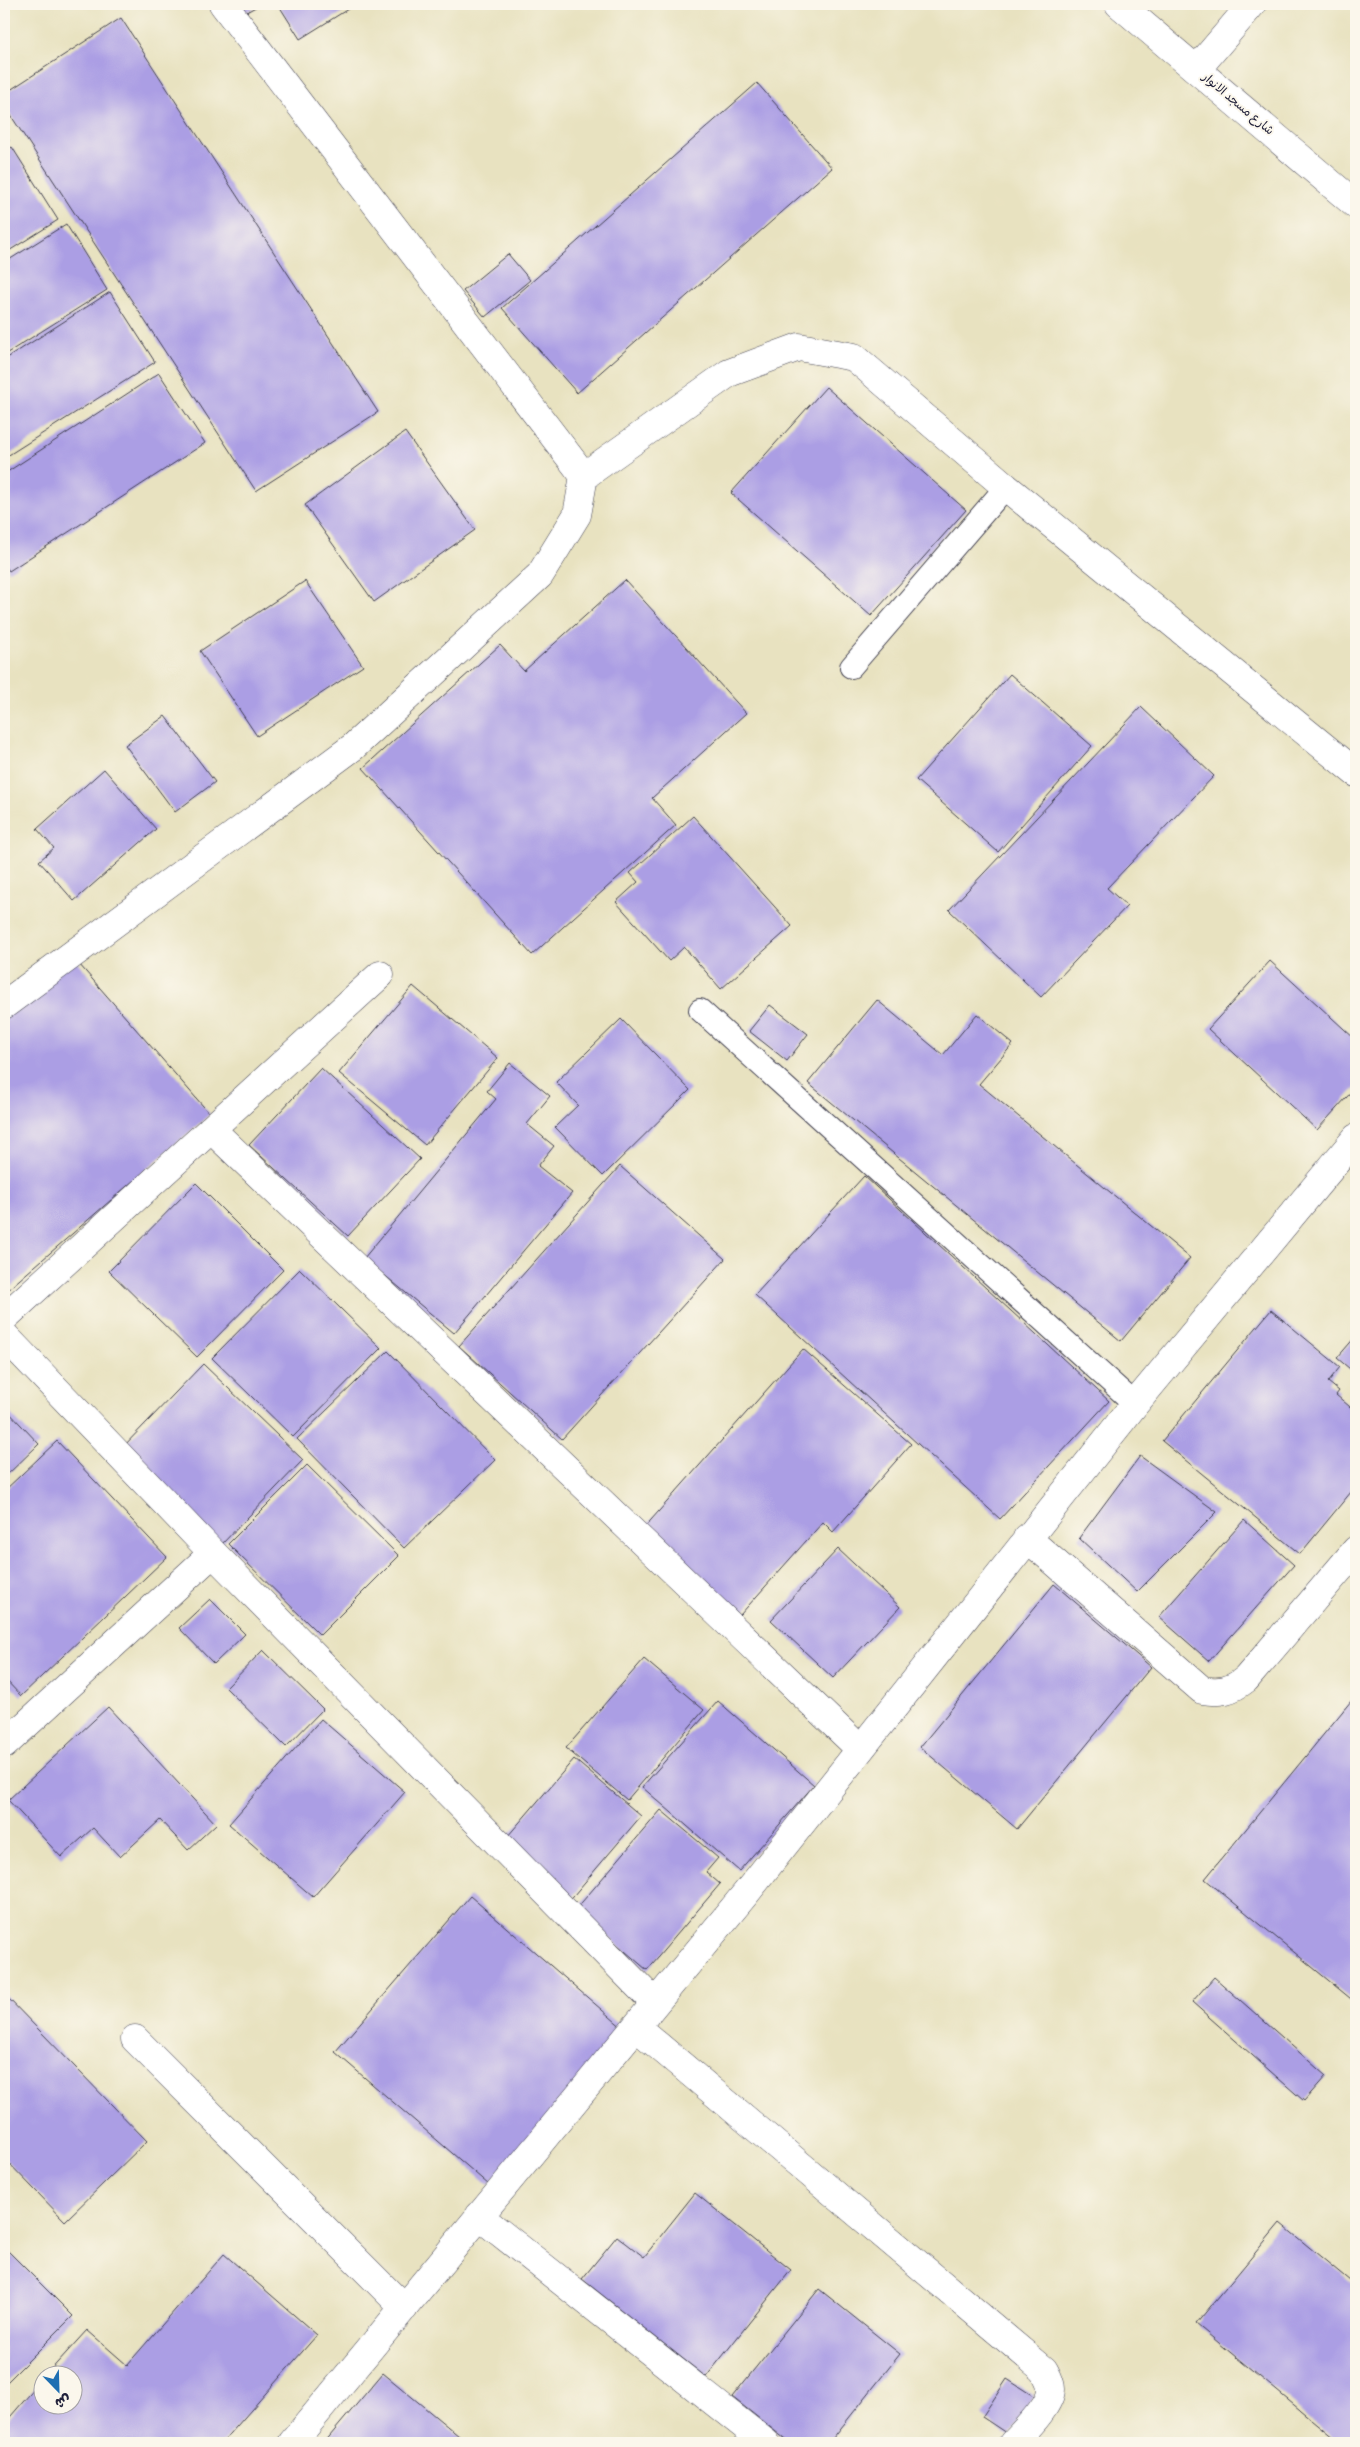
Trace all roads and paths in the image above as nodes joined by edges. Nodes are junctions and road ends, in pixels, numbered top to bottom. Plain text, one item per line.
1 (223, 4) edge
2 (1119, 4) edge
3 (1252, 4) edge
4 (1197, 69) junction
5 (1356, 205) edge
6 (584, 476) junction
7 (1006, 487) junction
8 (852, 667) dead end
9 (1356, 773) edge
10 (380, 975) dead end
11 (4, 1005) edge
12 (700, 1010) dead end
13 (211, 1129) junction
14 (1356, 1138) edge
15 (4, 1318) edge
16 (4, 1335) edge
17 (1136, 1404) junction
18 (1027, 1538) junction
19 (1356, 1550) edge
20 (213, 1553) junction
21 (4, 1745) edge
22 (860, 1749) junction
23 (655, 2004) junction
24 (636, 2027) junction
25 (135, 2039) dead end
26 (479, 2216) junction
27 (404, 2308) junction
28 (292, 2443) edge
29 (766, 2443) edge
30 (1013, 2443) edge

1 - 6 street
2 - 4 street, شارع مسجد الانوار
3 - 4 street
4 - 5 street, شارع مسجد الانوار
6 - 7 street
6 - 11 street
7 - 8 lane
7 - 9 street
10 - 13 street
12 - 17 lane
13 - 15 street
13 - 22 street
14 - 17 street
16 - 20 street
17 - 18 street
18 - 19 street
18 - 22 street
20 - 21 street
20 - 23 street
22 - 23 street
23 - 24 street
24 - 26 street
24 - 30 street
25 - 27 street
26 - 27 street
26 - 29 street
27 - 28 street

